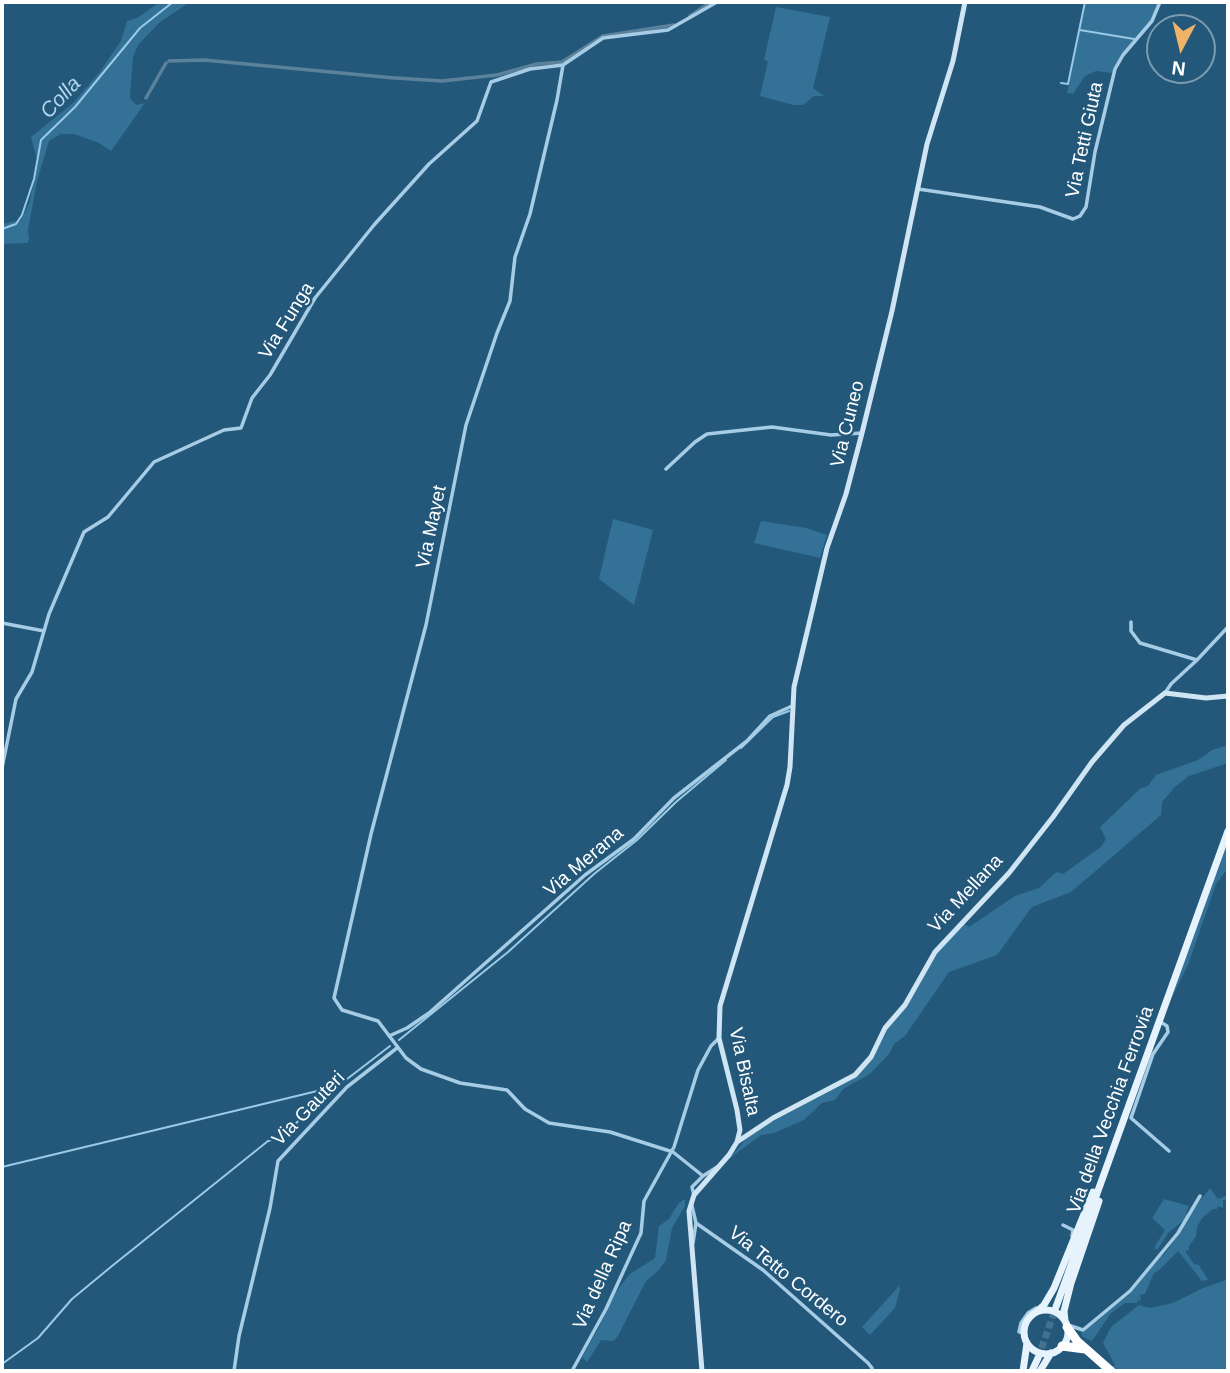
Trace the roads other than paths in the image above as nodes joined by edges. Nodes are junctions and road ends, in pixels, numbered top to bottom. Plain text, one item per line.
1 (717, 2) edge
2 (965, 2) edge
3 (1160, 2) edge
4 (563, 65) junction
5 (918, 189) junction
6 (862, 433) junction
7 (666, 469) dead end
8 (1131, 622) dead end
9 (2, 623) edge
10 (1228, 627) edge
11 (44, 631) junction
12 (1197, 660) junction
13 (1166, 693) junction
14 (1228, 696) edge
15 (792, 706) junction
16 (2, 768) edge
17 (1228, 831) edge
18 (766, 853) joint
19 (1159, 1021) junction
20 (390, 1036) junction
21 (719, 1038) junction
22 (397, 1048) junction
23 (737, 1142) junction
24 (1169, 1151) dead end
25 (671, 1152) junction
26 (719, 1166) junction
27 (1105, 1173) junction
28 (703, 1176) junction
29 (694, 1195) junction
30 (1200, 1196) dead end
31 (691, 1203) junction
32 (696, 1223) junction
33 (1063, 1225) dead end
34 (693, 1245) junction
35 (1056, 1307) tunnel mouth
36 (1035, 1313) junction
37 (1066, 1324) junction
38 (1024, 1332) junction
39 (1027, 1342) junction
40 (1062, 1346) junction
41 (1051, 1353) junction
42 (1092, 1353) junction
43 (1038, 1357) tunnel mouth
44 (234, 1371) edge
45 (572, 1371) edge
46 (702, 1371) edge
47 (871, 1371) edge
48 (1023, 1371) edge
49 (1032, 1371) edge
50 (1040, 1371) edge
51 (1111, 1371) edge

1 - 4 street, Via Funga
2 - 5 street, Via Cuneo
3 - 5 street, Via Tetti Giuta
4 - 11 street, Via Funga
4 - 20 street, Via Mayet
5 - 6 street, Via Cuneo
6 - 7 street
6 - 15 street, Via Cuneo
8 - 12 street
9 - 11 street
10 - 12 street
11 - 16 street, Via Funga
12 - 13 street
13 - 14 street
13 - 23 street, Via Mellana
15 - 18 street, Via Cuneo
15 - 20 street, Via Merana
17 - 19 main road, Via della Vecchia Ferrovia
18 - 21 street, Via Bisalta
19 - 24 street
19 - 27 main road, Via della Vecchia Ferrovia
20 - 22 street
21 - 23 street, Via Bisalta
21 - 25 street, Via della Ripa
22 - 25 street
22 - 44 street, Via Gauteri
23 - 26 street, Via Bisalta
25 - 28 street
25 - 45 street, Via della Ripa
26 - 28 street
26 - 29 street, Via Bisalta
27 - 35 main road, Via della Vecchia Ferrovia
27 - 36 main road
27 - 37 main road
28 - 29 street
29 - 31 street, Via Bisalta
30 - 37 street
31 - 32 street
31 - 34 street, Via Bisalta
32 - 34 street
32 - 47 street, Via Tetto Cordero
33 - 38 street
34 - 46 street, Via Bisalta
36 - 37 main road
36 - 38 main road
37 - 40 main road
37 - 42 highway
38 - 39 main road
39 - 41 main road
39 - 48 main road
40 - 41 main road
40 - 42 highway
41 - 50 main road
42 - 51 highway
43 - 49 main road

